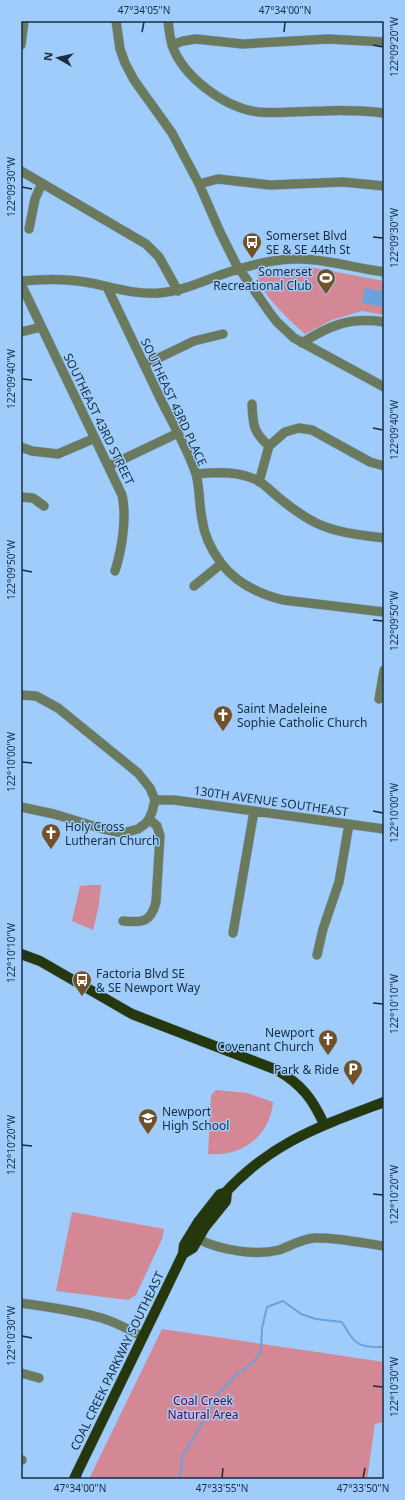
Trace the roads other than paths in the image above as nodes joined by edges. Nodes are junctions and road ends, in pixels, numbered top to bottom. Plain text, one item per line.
1 (24, 21) edge
2 (116, 21) edge
3 (168, 21) edge
4 (384, 42) edge
5 (172, 45) junction
6 (21, 46) edge
7 (384, 112) edge
8 (21, 170) edge
9 (42, 183) junction
10 (198, 184) junction
11 (384, 186) edge
12 (29, 229) dead end
13 (240, 269) junction
14 (384, 272) edge
15 (21, 283) edge
16 (107, 288) junction
17 (178, 291) junction
18 (384, 322) edge
19 (41, 327) junction
20 (21, 332) edge
21 (223, 334) dead end
22 (302, 343) junction
23 (144, 365) junction
24 (384, 387) edge
25 (252, 404) dead end
26 (178, 433) junction
27 (95, 438) junction
28 (270, 446) junction
29 (21, 447) edge
30 (109, 466) junction
31 (384, 466) edge
32 (196, 474) junction
33 (259, 482) junction
34 (21, 497) edge
35 (44, 506) dead end
36 (384, 538) edge
37 (221, 564) junction
38 (114, 570) dead end
39 (194, 586) dead end
40 (384, 612) edge
41 (384, 675) edge
42 (21, 695) edge
43 (379, 699) dead end
44 (155, 800) junction
45 (21, 807) edge
46 (254, 811) junction
47 (149, 819) junction
48 (349, 824) junction
49 (384, 829) edge
50 (123, 921) dead end
51 (233, 933) dead end
52 (24, 954) edge
53 (317, 955) dead end
54 (384, 1102) edge
55 (324, 1124) junction
56 (226, 1192) junction
57 (198, 1239) junction
58 (384, 1246) edge
59 (183, 1254) junction
60 (21, 1303) edge
61 (143, 1337) junction
62 (21, 1373) edge
63 (39, 1378) dead end
64 (74, 1479) edge

1 - 6 street
2 - 10 street
3 - 5 street
4 - 5 street
5 - 7 street
8 - 9 street
9 - 12 street
9 - 17 street
10 - 11 street
10 - 13 street
13 - 14 street
13 - 17 street
13 - 22 street
15 - 16 street
15 - 19 street, SOUTHEAST 43RD STREET
16 - 17 street
16 - 23 street, SOUTHEAST 43RD PLACE
18 - 22 street
19 - 20 street
19 - 27 street, SOUTHEAST 43RD STREET
21 - 23 street
22 - 24 street
23 - 26 street, SOUTHEAST 43RD PLACE
25 - 28 street
26 - 30 street
26 - 32 street, SOUTHEAST 43RD PLACE
27 - 29 street
27 - 30 street, SOUTHEAST 43RD STREET
28 - 31 street
28 - 33 street
30 - 38 street, SOUTHEAST 43RD STREET
32 - 33 street
32 - 37 street, SOUTHEAST 43RD PLACE
33 - 36 street
34 - 35 street
37 - 39 street
37 - 40 street, SOUTHEAST 43RD PLACE
41 - 43 street
42 - 44 street
44 - 46 street, 130TH AVENUE SOUTHEAST
44 - 47 street
45 - 47 street
46 - 48 street, 130TH AVENUE SOUTHEAST
46 - 51 street
47 - 50 street
48 - 49 street, 130TH AVENUE SOUTHEAST
48 - 53 street
52 - 55 main road
54 - 55 main road, COAL CREEK PARKWAY SOUTHEAST
55 - 56 main road, COAL CREEK PARKWAY SOUTHEAST
56 - 57 main road
56 - 59 main road, COAL CREEK PARKWAY SOUTHEAST
57 - 58 street
57 - 59 main road, COAL CREEK PARKWAY SOUTHEAST
59 - 61 main road, COAL CREEK PARKWAY SOUTHEAST
60 - 61 street
61 - 64 main road, COAL CREEK PARKWAY SOUTHEAST
62 - 63 street

